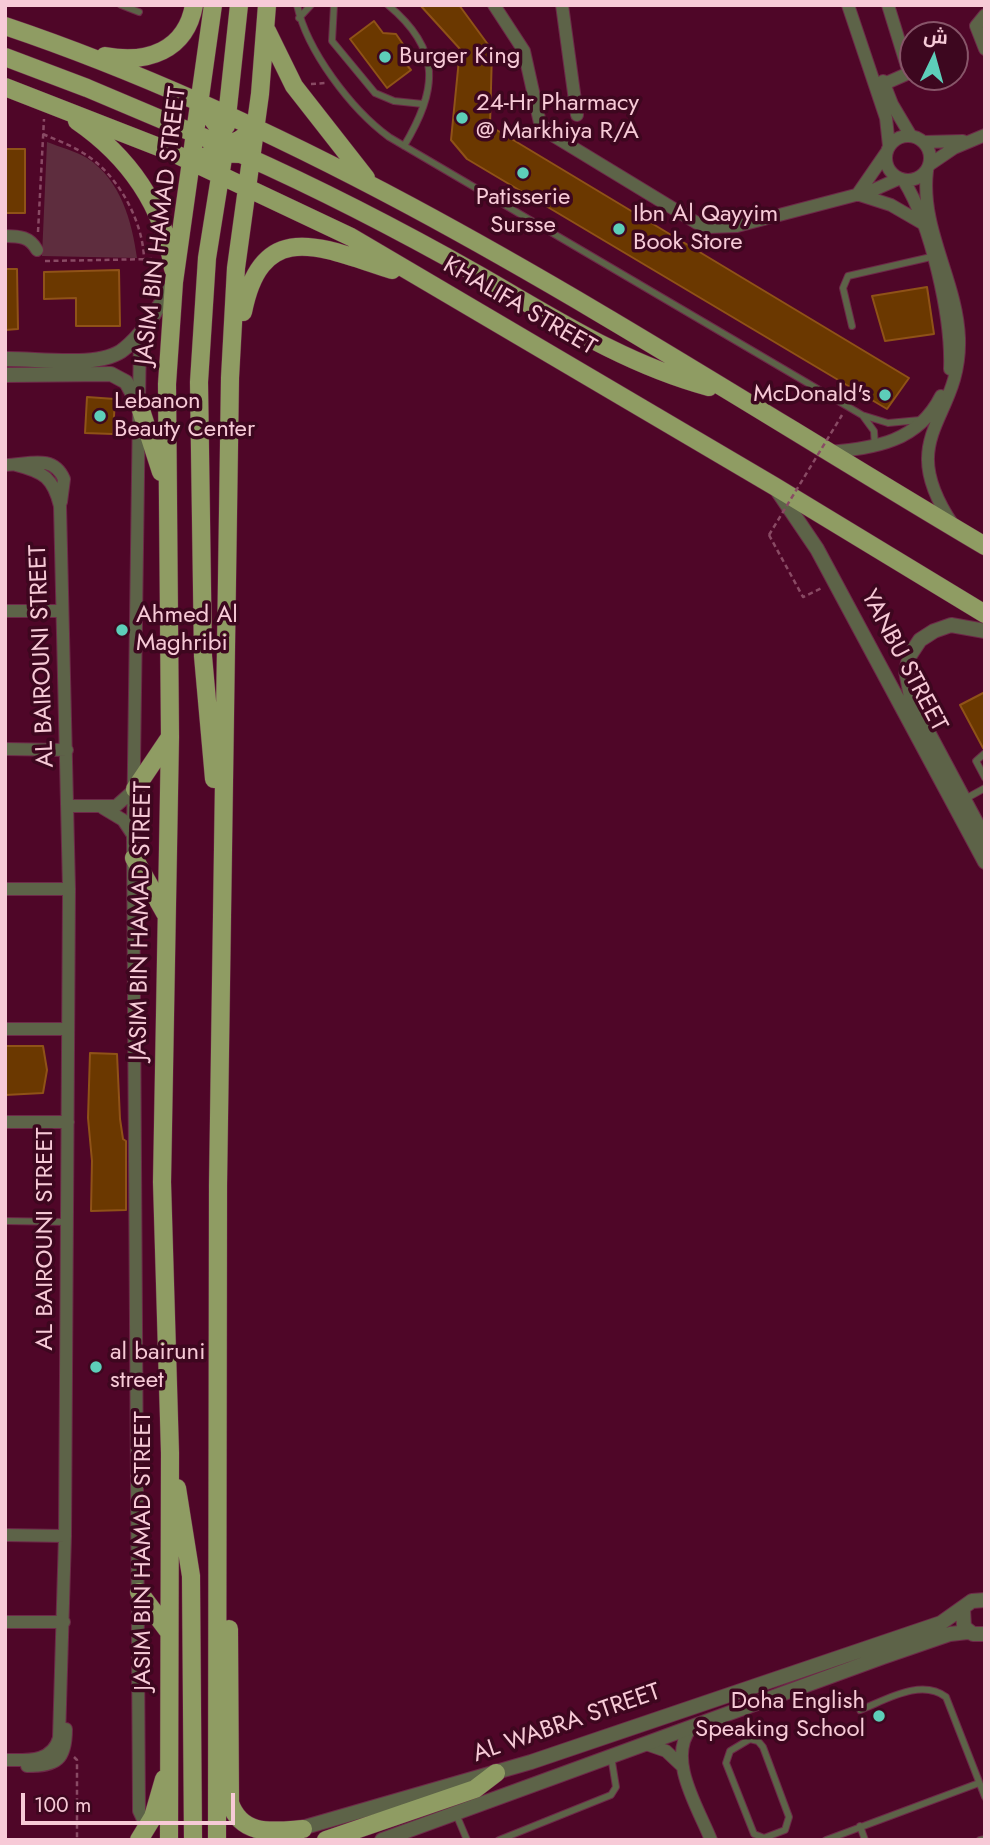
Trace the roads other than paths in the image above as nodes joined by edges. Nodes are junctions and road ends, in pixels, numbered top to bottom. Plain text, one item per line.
1 (121, 5) edge
2 (194, 5) edge
3 (213, 5) edge
4 (239, 5) edge
5 (267, 5) edge
6 (296, 5) edge
7 (311, 5) edge
8 (334, 5) edge
9 (388, 5) edge
10 (494, 5) edge
11 (562, 5) edge
12 (848, 5) edge
13 (857, 5) edge
14 (888, 5) edge
15 (139, 12) dead end
16 (985, 15) edge
17 (299, 18) junction
18 (5, 26) edge
19 (265, 28) junction
20 (985, 49) edge
21 (80, 51) junction
22 (5, 57) edge
23 (884, 84) junction
24 (5, 87) edge
25 (51, 104) junction
26 (201, 104) junction
27 (423, 104) junction
28 (577, 115) dead end
29 (226, 116) junction
30 (255, 128) junction
31 (197, 135) junction
32 (985, 135) edge
33 (917, 139) junction
34 (967, 141) junction
35 (404, 146) junction
36 (226, 147) junction
37 (888, 150) junction
38 (251, 159) junction
39 (193, 162) junction
40 (928, 168) junction
41 (221, 175) junction
42 (901, 180) junction
43 (247, 187) junction
44 (379, 191) junction
45 (857, 195) junction
46 (922, 223) junction
47 (5, 236) edge
48 (37, 250) road end
49 (931, 257) junction
50 (426, 281) junction
51 (174, 282) junction
52 (852, 326) dead end
53 (139, 333) junction
54 (5, 359) edge
55 (5, 375) edge
56 (230, 378) junction
57 (731, 394) junction
58 (140, 407) junction
59 (862, 415) junction
60 (924, 419) junction
61 (875, 448) junction
62 (828, 452) junction
63 (11, 465) edge
64 (774, 486) junction
65 (169, 517) junction
66 (955, 528) junction
67 (985, 546) edge
68 (5, 611) edge
69 (62, 611) junction
70 (985, 614) edge
71 (985, 631) edge
72 (170, 737) junction
73 (5, 750) edge
74 (67, 750) junction
75 (930, 750) junction
76 (985, 753) edge
77 (985, 778) edge
78 (985, 788) edge
79 (135, 789) junction
80 (958, 802) junction
81 (68, 806) junction
82 (103, 808) junction
83 (133, 836) junction
84 (985, 839) edge
85 (134, 858) junction
86 (985, 862) edge
87 (222, 883) junction
88 (5, 889) edge
89 (69, 889) junction
90 (165, 913) junction
91 (5, 1029) edge
92 (67, 1029) junction
93 (5, 1122) edge
94 (68, 1122) junction
95 (5, 1220) edge
96 (68, 1222) junction
97 (170, 1453) junction
98 (5, 1535) edge
99 (65, 1535) junction
100 (217, 1577) junction
101 (139, 1592) junction
102 (985, 1600) edge
103 (963, 1609) junction
104 (5, 1622) edge
105 (64, 1622) junction
106 (169, 1632) junction
107 (979, 1635) edge
108 (62, 1673) junction
109 (860, 1710) dead end
110 (691, 1728) junction
111 (646, 1744) junction
112 (611, 1756) junction
113 (5, 1760) edge
114 (5, 1766) edge
115 (682, 1766) junction
116 (169, 1768) junction
117 (496, 1773) junction
118 (979, 1783) junction
119 (985, 1797) edge
120 (456, 1814) junction
121 (860, 1826) junction
122 (303, 1829) junction
123 (143, 1834) edge
124 (416, 1834) edge
125 (757, 1839) edge
126 (169, 1840) edge
127 (193, 1840) edge
128 (217, 1840) edge
129 (260, 1840) edge
130 (326, 1840) edge
131 (382, 1840) edge
132 (467, 1840) edge
133 (499, 1840) edge
134 (711, 1840) edge
135 (826, 1840) edge
136 (865, 1840) edge

1 - 15 lane
2 - 21 main road
3 - 26 main road, JASIM BIN HAMAD STREET
4 - 29 main road
5 - 19 main road
6 - 17 lane
7 - 17 lane
8 - 27 lane
9 - 27 lane
10 - 45 street
11 - 28 street
12 - 37 street
13 - 23 street
14 - 23 street
16 - 20 street
17 - 35 lane
18 - 21 main road, KHALIFA STREET
19 - 30 main road
19 - 44 main road
21 - 26 main road, KHALIFA STREET
22 - 31 main road
23 - 33 street
24 - 25 main road, KHALIFA STREET
25 - 39 main road, KHALIFA STREET
25 - 51 main road
26 - 29 main road, KHALIFA STREET
26 - 31 main road, JASIM BIN HAMAD STREET
26 - 36 main road
27 - 35 lane
29 - 30 main road, KHALIFA STREET
29 - 36 main road
30 - 36 main road
30 - 38 main road
30 - 44 main road, KHALIFA STREET
31 - 36 main road
31 - 39 main road, JASIM BIN HAMAD STREET
32 - 34 street
33 - 34 street
33 - 37 street
33 - 40 street
34 - 40 street
35 - 59 lane
36 - 38 main road
36 - 39 main road
36 - 41 main road
36 - 43 main road
37 - 42 street
37 - 45 street
38 - 43 main road
38 - 57 main road
39 - 41 main road, KHALIFA STREET
39 - 51 main road, JASIM BIN HAMAD STREET
40 - 42 street
40 - 66 street
41 - 43 main road, KHALIFA STREET
41 - 87 main road
42 - 45 street
42 - 46 street
43 - 50 main road, KHALIFA STREET
43 - 56 main road
44 - 57 main road, KHALIFA STREET
45 - 46 street
46 - 49 street
47 - 48 street
49 - 52 lane
49 - 60 street
50 - 56 main road
50 - 64 main road, KHALIFA STREET
51 - 53 street
51 - 65 main road, JASIM BIN HAMAD STREET
53 - 54 street
53 - 58 street, JASIM BIN HAMAD STREET
55 - 58 street
56 - 87 main road
57 - 62 main road, KHALIFA STREET
58 - 65 main road
58 - 79 street, JASIM BIN HAMAD STREET
59 - 60 lane
59 - 61 lane
60 - 61 street
61 - 62 street
62 - 66 main road, KHALIFA STREET
63 - 69 street, AL BAIROUNI STREET
64 - 70 main road, KHALIFA STREET
64 - 75 street, YANBU STREET
65 - 72 main road, JASIM BIN HAMAD STREET
66 - 67 main road, KHALIFA STREET
68 - 69 street
69 - 74 street, AL BAIROUNI STREET
71 - 75 street, YANBU STREET
72 - 79 main road
72 - 90 main road, JASIM BIN HAMAD STREET
73 - 74 street
74 - 81 street, AL BAIROUNI STREET
75 - 80 street, YANBU STREET
76 - 77 lane
78 - 80 lane
79 - 82 street
79 - 83 street, JASIM BIN HAMAD STREET
80 - 84 street, YANBU STREET
80 - 86 street, YANBU STREET
81 - 82 street
81 - 89 street, AL BAIROUNI STREET
82 - 83 street
83 - 85 street, JASIM BIN HAMAD STREET
85 - 90 main road
85 - 101 street, JASIM BIN HAMAD STREET
87 - 100 main road
88 - 89 street
89 - 92 street, AL BAIROUNI STREET
90 - 97 main road, JASIM BIN HAMAD STREET
91 - 92 street
92 - 94 street, AL BAIROUNI STREET
93 - 94 street
94 - 96 street, AL BAIROUNI STREET
95 - 96 lane
96 - 99 street, AL BAIROUNI STREET
97 - 106 main road, JASIM BIN HAMAD STREET
97 - 127 main road
98 - 99 street
99 - 105 street, AL BAIROUNI STREET
100 - 122 main road
100 - 128 main road
101 - 106 main road
101 - 123 street, JASIM BIN HAMAD STREET
102 - 103 street, AL WABRA STREET
103 - 107 street
103 - 117 street, AL WABRA STREET
104 - 105 street
105 - 108 street, AL BAIROUNI STREET
106 - 116 main road, JASIM BIN HAMAD STREET
107 - 110 street, AL WABRA STREET
108 - 113 street, AL BAIROUNI STREET
108 - 114 street, AL BAIROUNI STREET
109 - 118 lane
110 - 111 street, AL WABRA STREET
110 - 115 street
111 - 112 street, AL WABRA STREET
111 - 115 street
112 - 120 street, AL WABRA STREET
112 - 133 lane
115 - 134 street
116 - 123 main road
116 - 126 main road, JASIM BIN HAMAD STREET
117 - 122 street, AL WABRA STREET
117 - 130 main road
118 - 119 lane
118 - 121 lane
120 - 124 street, AL WABRA STREET
120 - 132 lane
121 - 135 lane
121 - 136 lane
122 - 129 street, AL WABRA STREET
124 - 131 street, AL WABRA STREET
125 - 125 lane

